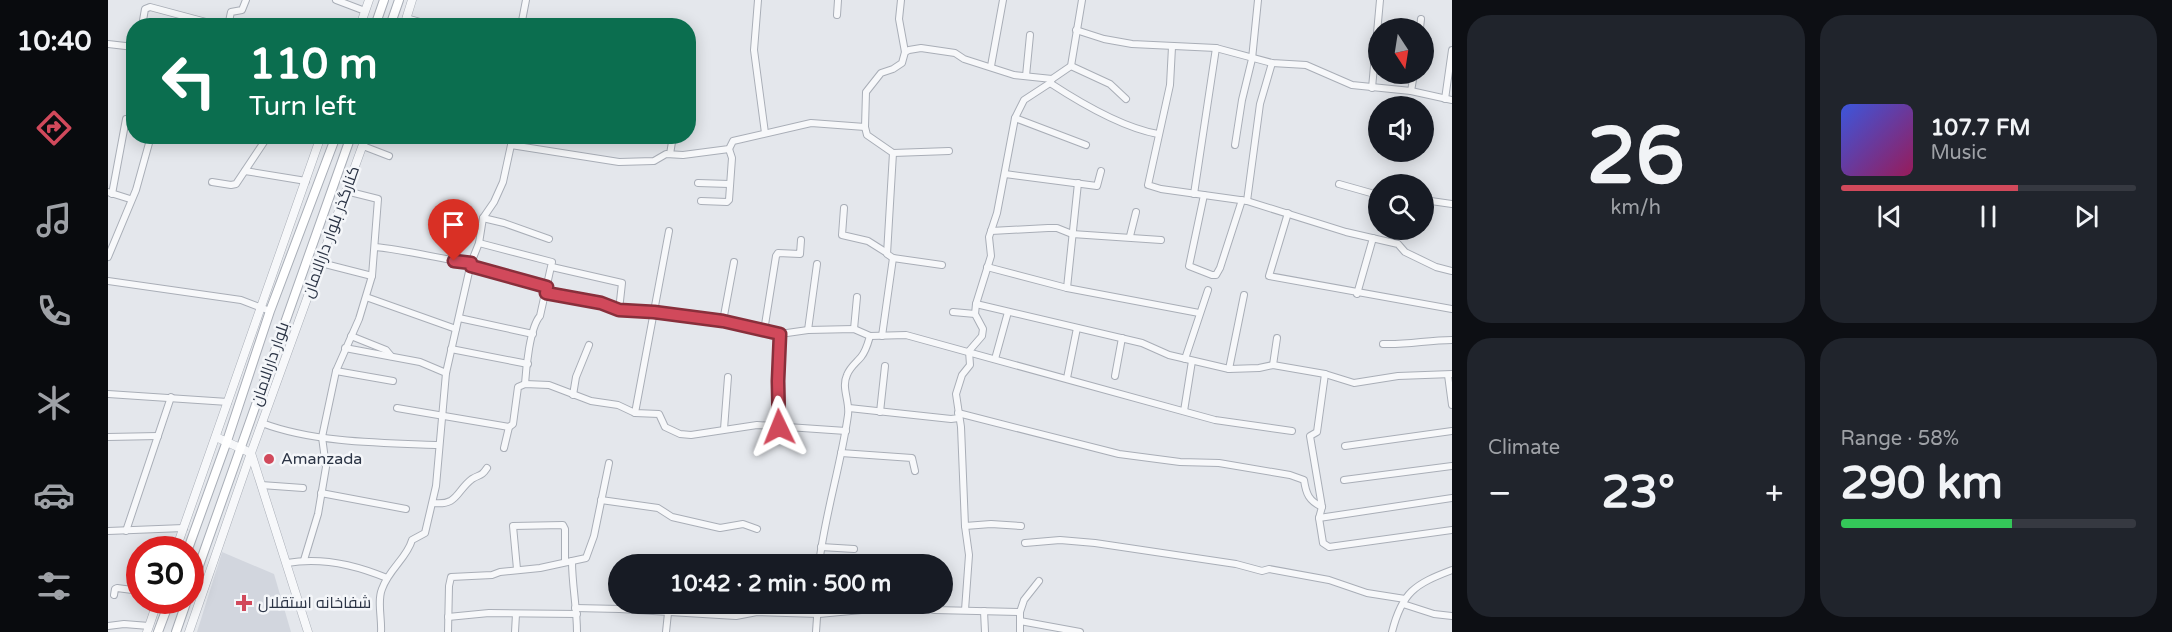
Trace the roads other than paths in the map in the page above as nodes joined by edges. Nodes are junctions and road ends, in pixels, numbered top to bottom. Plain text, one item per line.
1 (246, 0) edge
2 (336, 0) edge
3 (369, 0) edge
4 (384, 0) edge
5 (399, 0) edge
6 (412, 0) edge
7 (526, 0) edge
8 (758, 0) edge
9 (838, 0) edge
10 (901, 0) edge
11 (1003, 0) edge
12 (1082, 0) edge
13 (1258, 0) edge
14 (1380, 0) edge
15 (365, 11) junction
16 (837, 15) dead end
17 (143, 18) edge
18 (192, 18) edge
19 (230, 18) edge
20 (363, 18) edge
21 (378, 18) edge
22 (393, 18) edge
23 (406, 18) edge
24 (523, 18) edge
25 (1076, 30) junction
26 (1030, 35) dead end
27 (108, 44) edge
28 (126, 46) edge
29 (1172, 46) junction
30 (1216, 48) junction
31 (1452, 50) edge
32 (905, 52) junction
33 (1252, 59) junction
34 (1272, 63) junction
35 (991, 66) junction
36 (1071, 66) junction
37 (1026, 76) junction
38 (1051, 81) junction
39 (1412, 84) edge
40 (1372, 87) junction
41 (1411, 91) junction
42 (1126, 99) dead end
43 (1448, 99) edge
44 (1015, 118) junction
45 (126, 119) dead end
46 (865, 127) junction
47 (765, 133) junction
48 (1158, 134) junction
49 (149, 144) edge
50 (263, 144) edge
51 (318, 144) edge
52 (333, 144) edge
53 (348, 144) edge
54 (672, 144) edge
55 (511, 145) joint
56 (1086, 145) dead end
57 (1235, 145) dead end
58 (363, 146) joint
59 (729, 149) junction
60 (949, 151) dead end
61 (892, 153) junction
62 (670, 154) junction
63 (388, 156) dead end
64 (245, 171) junction
65 (1101, 171) dead end
66 (1005, 174) junction
67 (306, 181) junction
68 (212, 182) dead end
69 (698, 183) dead end
70 (1078, 183) junction
71 (729, 184) junction
72 (1339, 184) dead end
73 (346, 191) junction
74 (1368, 192) edge
75 (110, 193) edge
76 (1194, 194) junction
77 (1204, 195) junction
78 (130, 199) junction
79 (701, 201) dead end
80 (1244, 201) junction
81 (1434, 201) edge
82 (1452, 204) edge
83 (844, 208) dead end
84 (1136, 212) dead end
85 (1288, 213) junction
86 (483, 218) junction
87 (669, 231) dead end
88 (991, 231) junction
89 (1072, 234) junction
90 (1130, 236) junction
91 (1368, 237) edge
92 (549, 239) dead end
93 (801, 240) dead end
94 (1161, 240) dead end
95 (1372, 240) edge
96 (1381, 240) edge
97 (479, 243) junction
98 (375, 247) junction
99 (890, 256) junction
100 (108, 257) edge
101 (734, 262) dead end
102 (321, 263) junction
103 (817, 264) dead end
104 (471, 265) junction
105 (942, 265) dead end
106 (552, 267) junction
107 (987, 267) junction
108 (1452, 271) edge
109 (372, 276) junction
110 (108, 281) edge
111 (1067, 288) junction
112 (547, 290) junction
113 (1208, 290) dead end
114 (1356, 294) junction
115 (1244, 295) dead end
116 (366, 297) junction
117 (857, 297) dead end
118 (976, 304) junction
119 (261, 308) junction
120 (1452, 309) edge
121 (619, 310) junction
122 (270, 311) junction
123 (654, 312) junction
124 (953, 312) dead end
125 (1008, 312) junction
126 (1199, 313) junction
127 (975, 314) junction
128 (459, 318) junction
129 (723, 321) junction
130 (1077, 328) junction
131 (456, 329) junction
132 (854, 329) junction
133 (808, 330) junction
134 (764, 331) junction
135 (533, 334) junction
136 (780, 334) junction
137 (351, 336) junction
138 (870, 336) junction
139 (882, 336) junction
140 (1122, 338) junction
141 (1277, 338) dead end
142 (1452, 340) edge
143 (1383, 344) dead end
144 (589, 345) dead end
145 (345, 348) junction
146 (451, 349) junction
147 (969, 351) junction
148 (391, 356) junction
149 (995, 358) junction
150 (1188, 360) junction
151 (528, 364) junction
152 (1273, 365) junction
153 (885, 366) dead end
154 (1230, 369) junction
155 (336, 371) junction
156 (446, 373) junction
157 (1325, 374) junction
158 (1450, 374) edge
159 (1114, 376) dead end
160 (728, 377) dead end
161 (1067, 378) junction
162 (393, 381) dead end
163 (525, 384) junction
164 (108, 393) edge
165 (573, 395) junction
166 (171, 397) junction
167 (228, 402) junction
168 (1452, 405) edge
169 (398, 408) dead end
170 (849, 408) junction
171 (1184, 411) junction
172 (880, 412) junction
173 (636, 413) junction
174 (958, 413) junction
175 (443, 416) junction
176 (262, 423) junction
177 (509, 427) junction
178 (779, 427) junction
179 (724, 429) junction
180 (846, 431) junction
181 (1292, 431) dead end
182 (1452, 431) edge
183 (158, 436) junction
184 (108, 437) edge
185 (216, 437) junction
186 (322, 437) junction
187 (227, 441) junction
188 (439, 445) junction
189 (1345, 446) dead end
190 (240, 447) junction
191 (504, 448) dead end
192 (250, 453) junction
193 (842, 453) junction
194 (609, 463) dead end
195 (1452, 466) edge
196 (487, 468) dead end
197 (915, 471) dead end
198 (1344, 480) dead end
199 (261, 484) junction
200 (303, 488) dead end
201 (321, 494) junction
202 (1452, 498) edge
203 (601, 500) junction
204 (433, 503) junction
205 (1322, 507) junction
206 (406, 509) dead end
207 (1319, 518) junction
208 (965, 526) junction
209 (1021, 526) dead end
210 (184, 528) junction
211 (757, 529) dead end
212 (1452, 530) edge
213 (108, 531) edge
214 (126, 531) junction
215 (181, 536) edge
216 (193, 536) edge
217 (1025, 543) dead end
218 (821, 547) junction
219 (854, 549) dead end
220 (204, 551) edge
221 (820, 554) edge
222 (304, 560) junction
223 (568, 561) junction
224 (287, 563) junction
225 (517, 569) junction
226 (1452, 570) edge
227 (387, 578) junction
228 (1039, 581) dead end
229 (126, 589) edge
230 (114, 595) dead end
231 (1404, 602) junction
232 (608, 610) edge
233 (953, 610) edge
234 (965, 610) junction
235 (576, 611) junction
236 (984, 611) junction
237 (1020, 612) junction
238 (153, 614) edge
239 (165, 614) edge
240 (182, 614) edge
241 (516, 614) junction
242 (668, 614) edge
243 (691, 614) edge
244 (746, 614) edge
245 (819, 614) edge
246 (1452, 616) edge
247 (448, 617) junction
248 (1020, 621) junction
249 (108, 626) edge
250 (148, 629) edge
251 (158, 632) edge
252 (176, 632) edge
253 (189, 632) edge
254 (308, 632) edge
255 (381, 632) edge
256 (448, 632) edge
257 (515, 632) edge
258 (577, 632) edge
259 (666, 632) edge
260 (816, 632) edge
261 (985, 632) edge
262 (1020, 632) edge
263 (1080, 632) edge
264 (1392, 632) edge

1 - 19 street
2 - 15 street
3 - 15 street
4 - 21 main road
5 - 22 main road
6 - 23 street
7 - 24 street
8 - 47 street
9 - 16 street
10 - 32 street
11 - 35 street
12 - 25 street
13 - 33 street
14 - 40 street
15 - 20 street
17 - 18 street
25 - 29 street
25 - 36 street
26 - 37 street
27 - 28 street
29 - 30 street
29 - 48 street
30 - 33 street
30 - 76 street
31 - 43 street
32 - 35 street
32 - 46 street
33 - 34 street
33 - 57 street
34 - 40 street
34 - 80 street
35 - 37 street
36 - 38 street
36 - 42 street
37 - 38 street
38 - 44 street
38 - 48 street
39 - 41 street
40 - 41 street
41 - 43 street
44 - 56 street
44 - 66 street
45 - 75 street
46 - 47 street
46 - 61 street
47 - 59 street
48 - 76 street
49 - 78 street
50 - 64 street
51 - 67 street
52 - 122 main road, بلوار دارالامان
53 - 190 main road, بلوار دارالامان
54 - 62 street
55 - 62 street
55 - 86 street
58 - 63 street
58 - 73 street, کنارگذر بلوار دارالامان
59 - 62 street
59 - 71 street
60 - 61 street
61 - 99 street
64 - 67 street
64 - 68 street
65 - 70 street
66 - 70 street
66 - 88 street
67 - 119 street
69 - 71 street
70 - 89 street
71 - 79 street
72 - 74 street
73 - 98 street
73 - 102 street, کنارگذر بلوار دارالامان
75 - 78 street
76 - 77 street
77 - 80 street
77 - 80 street
78 - 100 street
80 - 85 street
81 - 82 street
83 - 99 street
84 - 90 street
85 - 91 street
85 - 114 street
86 - 92 street
86 - 97 street
87 - 123 street
88 - 89 street
88 - 107 street
89 - 90 street
89 - 111 street
90 - 94 street
93 - 134 street
95 - 114 street
96 - 108 street
97 - 104 street
97 - 106 street
98 - 104 street
98 - 109 street
99 - 105 street
99 - 139 street
101 - 129 street
102 - 109 street
102 - 176 street, کنارگذر بلوار دارالامان
103 - 133 street
104 - 112 street
104 - 128 street
106 - 112 street
106 - 121 street
107 - 111 street
107 - 118 street
109 - 116 street
110 - 119 street
111 - 126 street
112 - 121 street
112 - 135 street
113 - 126 street
114 - 120 street
115 - 154 street
116 - 131 street
116 - 137 street
117 - 132 street
118 - 125 street
118 - 127 street
119 - 122 street
119 - 167 street
121 - 123 street
122 - 187 main road, بلوار دارالامان
123 - 129 street
123 - 173 street
124 - 127 street
125 - 130 street
125 - 149 street
126 - 150 street
127 - 147 street
128 - 131 street
128 - 135 street
129 - 134 street
130 - 140 street
130 - 161 street
131 - 146 street
132 - 133 street
132 - 138 street
133 - 136 street
134 - 136 street
135 - 151 street
136 - 178 street
137 - 145 street
137 - 148 street
138 - 139 street
138 - 170 street
139 - 147 street
140 - 150 street
140 - 159 street
141 - 152 street
142 - 143 street
144 - 165 street
145 - 148 street
145 - 155 street
146 - 151 street
146 - 156 street
147 - 149 street
147 - 174 street
148 - 156 street
149 - 161 street
150 - 154 street
150 - 171 street
151 - 163 street
152 - 154 street
152 - 157 street
153 - 172 street
155 - 162 street
155 - 186 street
156 - 175 street
157 - 158 street
157 - 205 street
158 - 168 street
160 - 179 street
161 - 171 street
163 - 165 street
163 - 177 street
164 - 166 street
165 - 173 street
166 - 167 street
166 - 183 street
167 - 185 street
169 - 175 street
170 - 172 street
170 - 180 street
171 - 181 street
172 - 174 street
173 - 179 street
174 - 205 street
174 - 208 street
175 - 177 street
175 - 188 street
176 - 186 street
176 - 192 street, کنارگذر بلوار دارالامان
177 - 191 street
178 - 179 street
178 - 180 street
180 - 193 street
182 - 189 street
183 - 184 street
183 - 214 street
185 - 187 street
185 - 210 street
186 - 188 street
186 - 201 street
187 - 190 street
187 - 216 main road, بلوار دارالامان
188 - 204 street
190 - 192 street
190 - 220 main road, بلوار دارالامان
192 - 199 street
192 - 253 street, کنارگذر بلوار دارالامان
193 - 197 street
193 - 218 street
194 - 203 street
195 - 198 street
196 - 204 street
199 - 200 street
199 - 224 street
201 - 206 street
201 - 222 street
202 - 207 street
203 - 211 street
203 - 223 street
204 - 227 street
205 - 207 street
207 - 212 street
208 - 209 street
208 - 234 street
210 - 214 street
210 - 215 street
213 - 214 street
217 - 231 street
218 - 219 street
218 - 221 street
222 - 224 street
222 - 227 street
223 - 225 street
223 - 225 street
223 - 235 street
224 - 254 street
225 - 247 street
226 - 231 street
227 - 255 street
228 - 237 street
229 - 230 street
231 - 246 street
231 - 264 street
232 - 235 street
233 - 234 street
234 - 236 street
235 - 241 street
235 - 258 street
236 - 237 street
236 - 261 street
237 - 248 street
238 - 250 street
239 - 251 main road
240 - 252 main road
241 - 247 street
241 - 257 street
242 - 259 street
243 - 244 street
245 - 260 street
247 - 256 street
248 - 262 street
248 - 263 street
249 - 250 street

